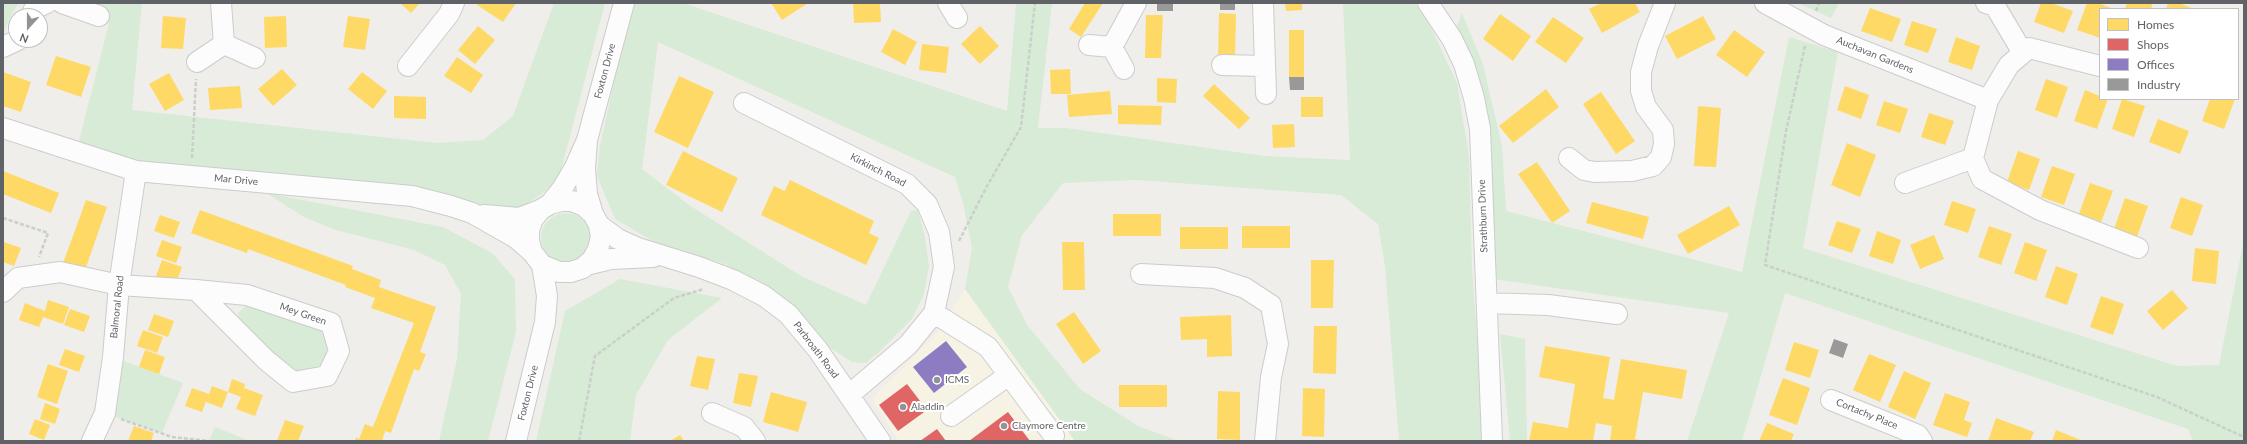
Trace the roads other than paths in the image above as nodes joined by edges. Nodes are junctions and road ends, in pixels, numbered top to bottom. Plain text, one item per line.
1 (47, 3) edge
2 (62, 3) edge
3 (221, 3) edge
4 (454, 3) edge
5 (624, 3) edge
6 (1136, 3) edge
7 (1263, 3) edge
8 (1665, 3) edge
9 (1765, 3) edge
10 (1986, 3) edge
11 (1435, 5) edge
12 (36, 8) edge
13 (99, 16) dead end
14 (224, 44) junction
15 (1089, 45) dead end
16 (1112, 47) junction
17 (2023, 53) junction
18 (255, 58) dead end
19 (197, 62) road end
20 (1222, 65) dead end
21 (408, 66) dead end
22 (1264, 66) junction
23 (2099, 66) edge
24 (1124, 69) dead end
25 (1266, 94) dead end
26 (1988, 100) junction
27 (744, 103) dead end
28 (3, 128) edge
29 (587, 140) junction
30 (1569, 158) dead end
31 (1973, 158) junction
32 (136, 171) junction
33 (1905, 183) dead end
34 (545, 207) junction
35 (472, 213) junction
36 (596, 220) junction
37 (2138, 248) dead end
38 (665, 257) junction
39 (537, 258) junction
40 (579, 268) junction
41 (1141, 274) dead end
42 (119, 285) junction
43 (196, 290) junction
44 (3, 292) edge
45 (1487, 303) junction
46 (934, 313) junction
47 (1617, 314) dead end
48 (545, 322) junction
49 (1009, 375) junction
50 (849, 395) junction
51 (1831, 400) dead end
52 (712, 413) dead end
53 (951, 416) dead end
54 (1054, 436) dead end
55 (92, 441) edge
56 (516, 441) edge
57 (755, 441) edge
58 (880, 441) edge
59 (1265, 441) edge
60 (1492, 441) edge
61 (1922, 441) edge

1 - 12 street
2 - 13 street
3 - 14 street
4 - 21 street
5 - 29 street, Foxton Drive
6 - 16 street
7 - 22 street
8 - 30 street
9 - 26 street, Auchavan Gardens
10 - 17 street
11 - 45 street, Strathburn Drive
14 - 18 street
14 - 19 street
15 - 16 street
16 - 24 street
17 - 23 street
17 - 26 street
20 - 22 street
22 - 25 street
26 - 31 street
27 - 46 street, Kirkinch Road
28 - 32 street, Mar Drive
29 - 34 street, Foxton Drive
29 - 36 street, Foxton Drive
31 - 33 street
31 - 37 street
32 - 35 street, Mar Drive
32 - 42 street, Balmoral Road
34 - 35 street, Mar Drive
34 - 36 street
34 - 39 street, Foxton Drive
35 - 39 street, Mar Drive
36 - 38 street, Parbroath Road
36 - 40 street, Foxton Drive
38 - 40 street, Parbroath Road
38 - 50 street, Parbroath Road
39 - 40 street
39 - 48 street, Foxton Drive
40 - 48 street, Foxton Drive
41 - 59 street
42 - 43 street, Mey Green
42 - 44 street, Mey Green
42 - 55 street, Balmoral Road
43 - 43 street, Mey Green
45 - 47 street
45 - 60 street, Strathburn Drive
46 - 49 street
46 - 50 street, Kirkinch Road
48 - 56 street, Foxton Drive
49 - 53 street
49 - 54 street
50 - 58 street, Parbroath Road
51 - 61 street, Cortachy Place
52 - 57 street

